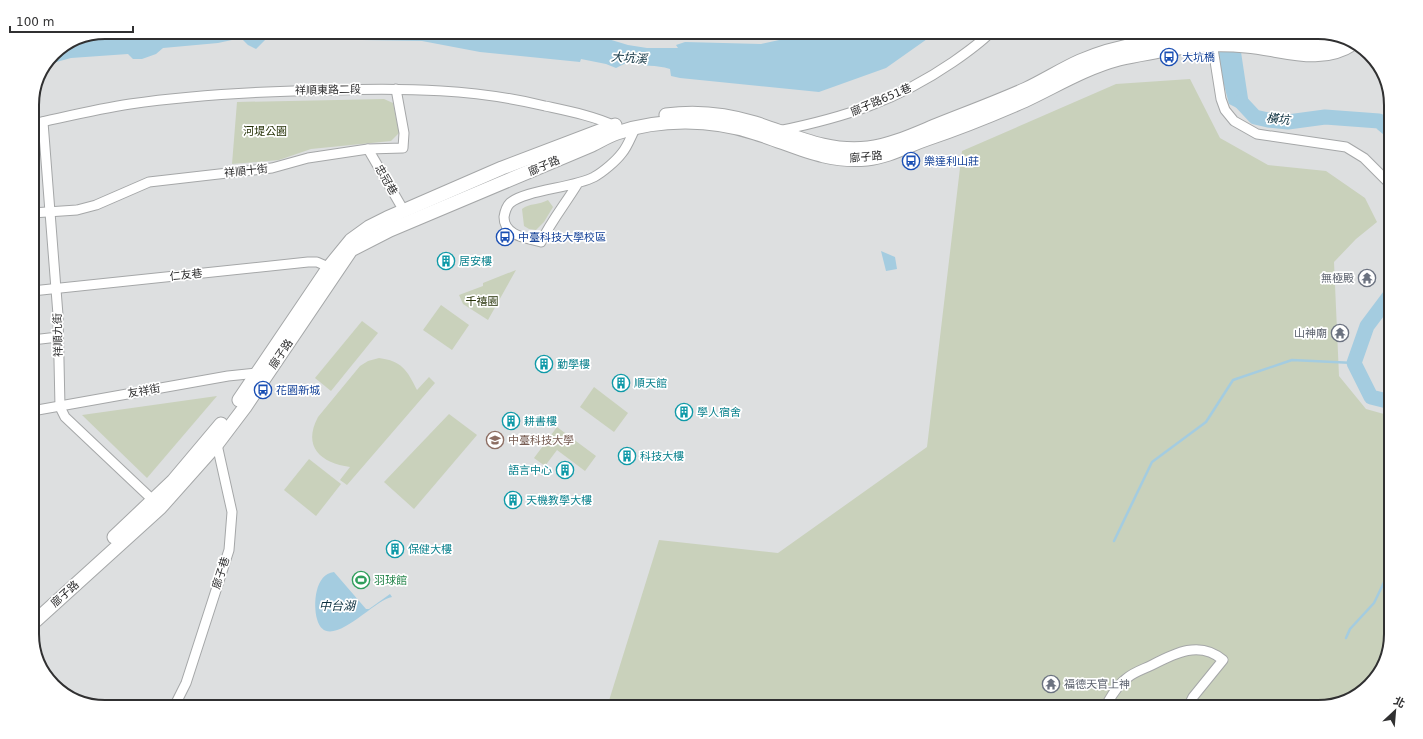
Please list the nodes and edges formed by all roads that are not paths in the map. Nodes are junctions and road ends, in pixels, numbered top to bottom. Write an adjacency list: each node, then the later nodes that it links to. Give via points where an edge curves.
1 (983, 39): 11 (street, 廍子路651巷, via 930,78 895,97 847,115)
2 (1213, 40): 3 (main road); 9 (main road, 廍子路, via 1118,59 1067,78 1026,100 980,119 889,155 868,159 823,156 755,133 704,122); 11 (main road, 廍子路, via 1166,39 1115,49 1080,61 1027,88 912,136 868,148 836,149 813,144); 13 (street, via 1221,99 1234,121 1257,134 1346,146 1364,158)
3 (1246, 42): 4 (main road, via 1317,46); 5 (main road, via 1316,56 1328,55)
4 (1335, 42)
5 (1347, 46)
6 (396, 89): 7 (street, 祥順東路二段, via 284,91 182,97 129,104); 10 (street, 祥順東路二段, via 460,91 514,98 562,110); 12 (street, 祥順十街, via 404,132 403,148)
7 (43, 122): 8 (street, 祥順東路二段); 16 (street, 祥順九街)
8 (39, 123)
9 (633, 125): 10 (main road, 廍子路); 11 (main road, 廍子路, via 691,112 733,118); 14 (street, via 622,153 596,176)
10 (615, 129): 15 (main road, 廍子路, via 502,168); 18 (main road, 廍子路, via 592,145 390,230 351,250)
11 (778, 131)
12 (368, 150): 15 (street, 忠冠巷); 16 (street, 祥順十街, via 308,158 272,168 149,182 96,205 77,210)
13 (1384, 178)
14 (578, 183): 14 (street, via 511,202 504,215 508,228 513,234 541,242 549,225 566,204)
15 (404, 211): 18 (main road, 廍子路, via 369,227 351,240)
16 (50, 212): 17 (street, 祥順十街); 19 (street, 祥順九街)
17 (39, 213)
18 (333, 270): 19 (street, 仁友巷, via 317,262 308,262); 23 (main road, 廍子路); 26 (main road, 廍子路)
19 (56, 288): 20 (street, 仁友巷); 21 (street, 祥順九街)
20 (39, 290)
21 (58, 337): 22 (street); 24 (street, 祥順九街)
22 (39, 339)
23 (257, 373): 24 (street, 友祥街); 26 (main road, 廍子路)
24 (60, 407): 25 (street, 友祥街); 27 (street, via 65,417)
25 (39, 410)
26 (216, 439): 27 (main road, 廍子路); 30 (street, 廍子巷, via 232,512 229,550 186,683)
27 (156, 504): 28 (main road, 廍子路); 29 (main road, 廍子路)
28 (39, 607)
29 (39, 617)
30 (178, 700)
31 (1109, 700): 32 (street, via 1127,678 1172,654 1200,649 1217,655 1223,660)
32 (1192, 700)

